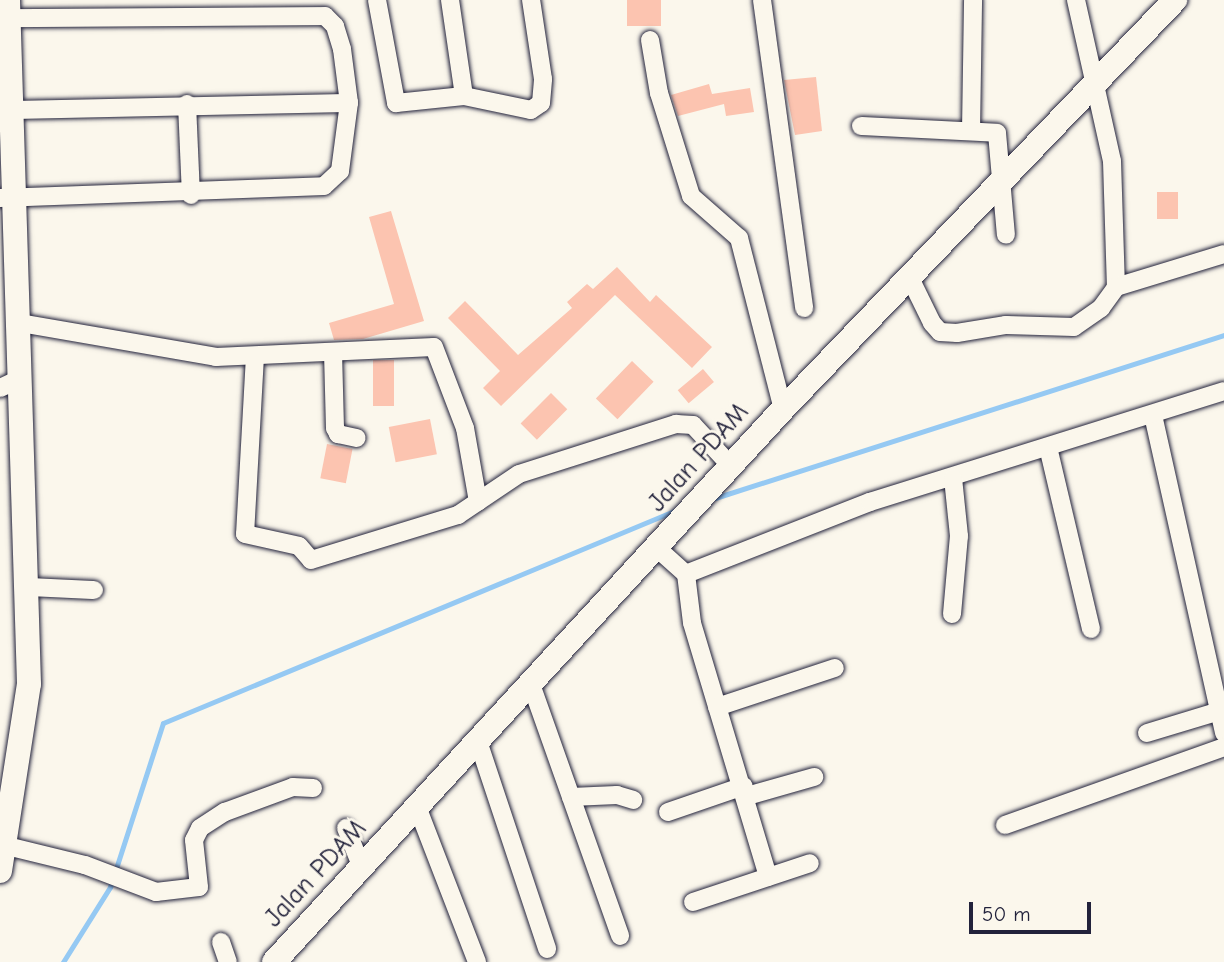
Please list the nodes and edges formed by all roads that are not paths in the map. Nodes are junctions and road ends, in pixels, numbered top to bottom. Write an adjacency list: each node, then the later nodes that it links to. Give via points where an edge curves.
1 (377, 0): 11 (street, via 396,103)
2 (450, 0): 11 (street)
3 (531, 0): 11 (street, via 543,79 538,107 526,110)
4 (762, 0): 24 (street)
5 (973, 0): 16 (street)
6 (1076, 0): 10 (street)
7 (1175, 0): 10 (street, Jalan PDAM)
8 (8, 9): 12 (street, via 324,16 335,26 342,49); 14 (street)
9 (650, 40): 30 (street, via 659,93 691,196 739,237)
10 (1093, 89): 17 (street, Jalan PDAM); 23 (street, via 1112,161)
11 (464, 96)
12 (349, 103): 13 (street); 18 (street, via 340,171 324,186)
13 (187, 104): 14 (street); 18 (street)
14 (11, 110): 19 (street)
15 (861, 126): 16 (street)
16 (971, 131): 17 (street, via 998,135)
17 (1002, 186): 20 (street); 22 (street, Jalan PDAM)
18 (191, 195): 19 (street)
19 (8, 199): 25 (street)
20 (1006, 235)
21 (1224, 254): 23 (street)
22 (910, 278): 23 (street, via 932,323 940,332 957,333 1006,325 1074,327 1101,308); 30 (street, Jalan PDAM)
23 (1116, 287)
24 (804, 308)
25 (20, 323): 27 (street, via 133,346); 28 (street)
26 (333, 352): 27 (street); 32 (street, via 335,428 338,434); 36 (street, via 436,349 464,428)
27 (255, 356): 36 (street, via 246,535 299,546 311,560 440,521)
28 (11, 383): 39 (street)
29 (1224, 391): 31 (street)
30 (783, 409): 34 (street, Jalan PDAM)
31 (1153, 415): 33 (street); 46 (street)
32 (357, 438)
33 (1048, 447): 35 (street); 42 (street)
34 (726, 475): 36 (street, via 701,431 683,423 519,474); 37 (street, Jalan PDAM)
35 (953, 478): 38 (street, via 870,502); 41 (street, via 959,536)
36 (478, 502)
37 (658, 549): 38 (street); 44 (street, Jalan PDAM)
38 (686, 574): 45 (street, via 692,623)
39 (28, 587): 40 (street); 60 (street, via 29,696)
40 (94, 590)
41 (952, 614)
42 (1091, 629)
43 (835, 668): 45 (street)
44 (532, 687): 49 (street, Jalan PDAM); 54 (street)
45 (717, 707): 53 (street)
46 (1216, 712): 47 (street); 48 (street)
47 (1147, 733)
48 (1224, 733)
49 (479, 744): 56 (street, Jalan PDAM); 68 (street)
50 (1224, 747): 58 (street)
51 (814, 777): 53 (street)
52 (313, 788): 60 (street, via 293,788 225,812 200,828 194,840 199,887 161,893 85,865)
53 (745, 791): 57 (street); 64 (street)
54 (571, 797): 55 (street, via 617,795); 66 (street)
55 (633, 800)
56 (418, 809): 62 (street, Jalan PDAM); 71 (street)
57 (668, 812)
58 (1005, 825)
59 (346, 828): 62 (street)
60 (8, 846): 63 (street)
61 (810, 863): 64 (street)
62 (362, 868): 70 (street, Jalan PDAM)
63 (0, 871)
64 (768, 877): 65 (street)
65 (693, 902)
66 (620, 936)
67 (221, 942): 69 (street)
68 (547, 948)
69 (228, 962)
70 (274, 962)
71 (477, 962)

